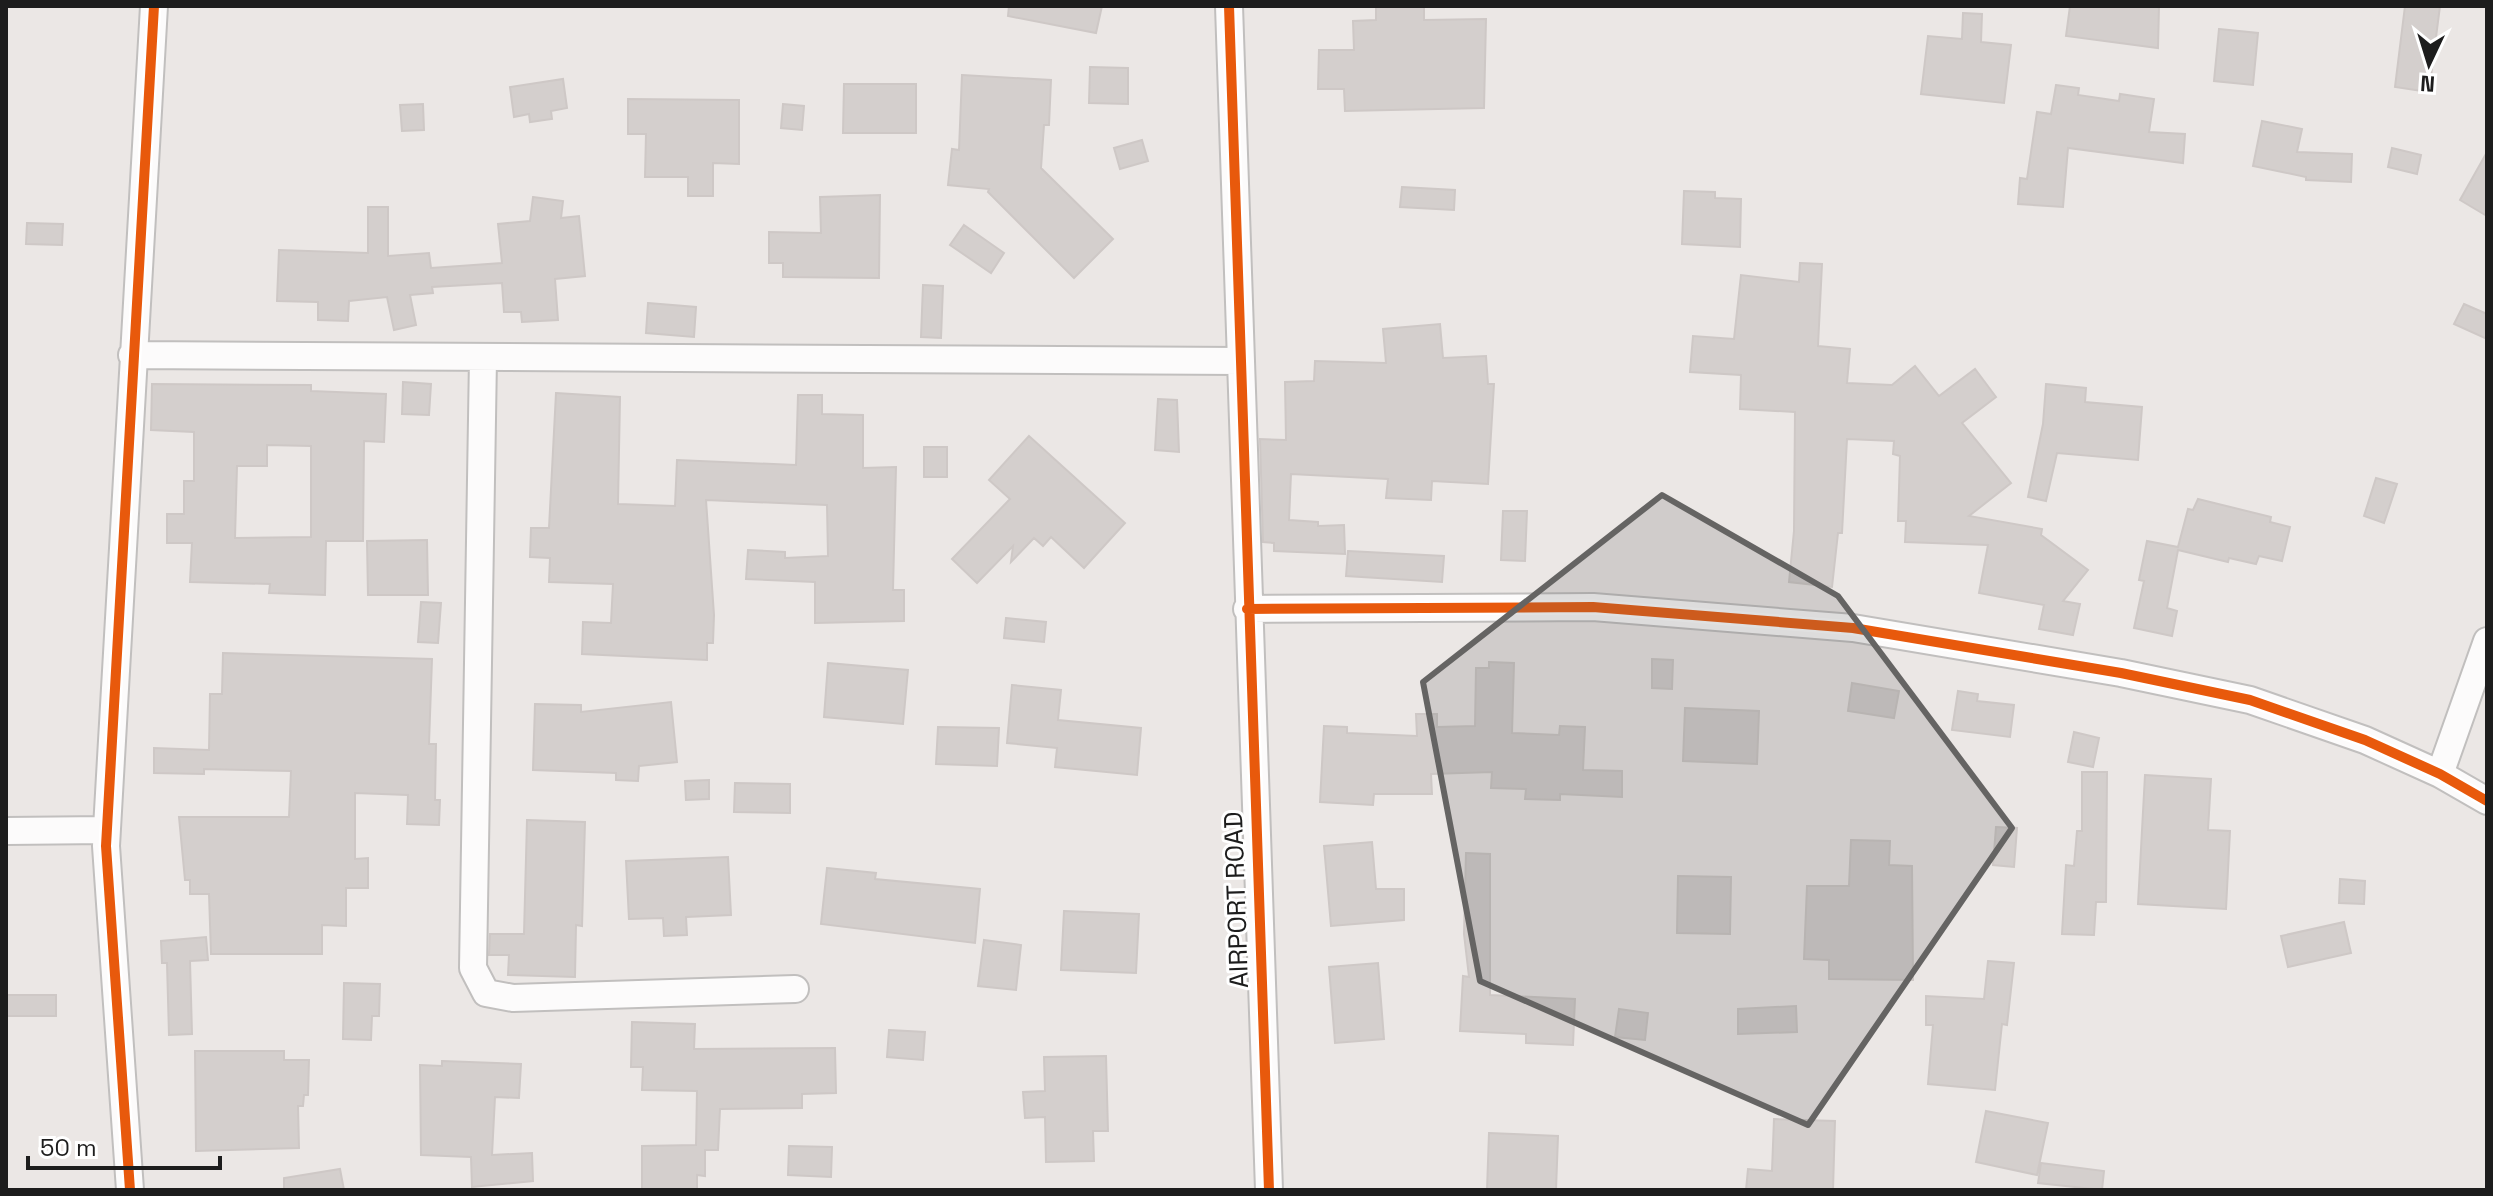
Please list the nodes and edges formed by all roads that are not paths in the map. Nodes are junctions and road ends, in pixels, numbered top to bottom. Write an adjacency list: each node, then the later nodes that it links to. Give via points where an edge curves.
1 (154, 6): 3 (street)
2 (1229, 6): 5 (street, AIRPORT ROAD)
3 (132, 355): 4 (street); 10 (street)
4 (483, 358): 5 (street); 12 (street, via 473,968 486,993 513,998)
5 (1240, 361): 6 (street, AIRPORT ROAD)
6 (1247, 609): 8 (street, via 1593,607 1853,628 2250,700 2365,740); 14 (street, AIRPORT ROAD)
7 (2487, 641): 8 (street)
8 (2440, 774): 9 (street)
9 (2487, 801)
10 (106, 830): 11 (street); 13 (street)
11 (6, 831)
12 (795, 989)
13 (130, 1190)
14 (1269, 1190)

